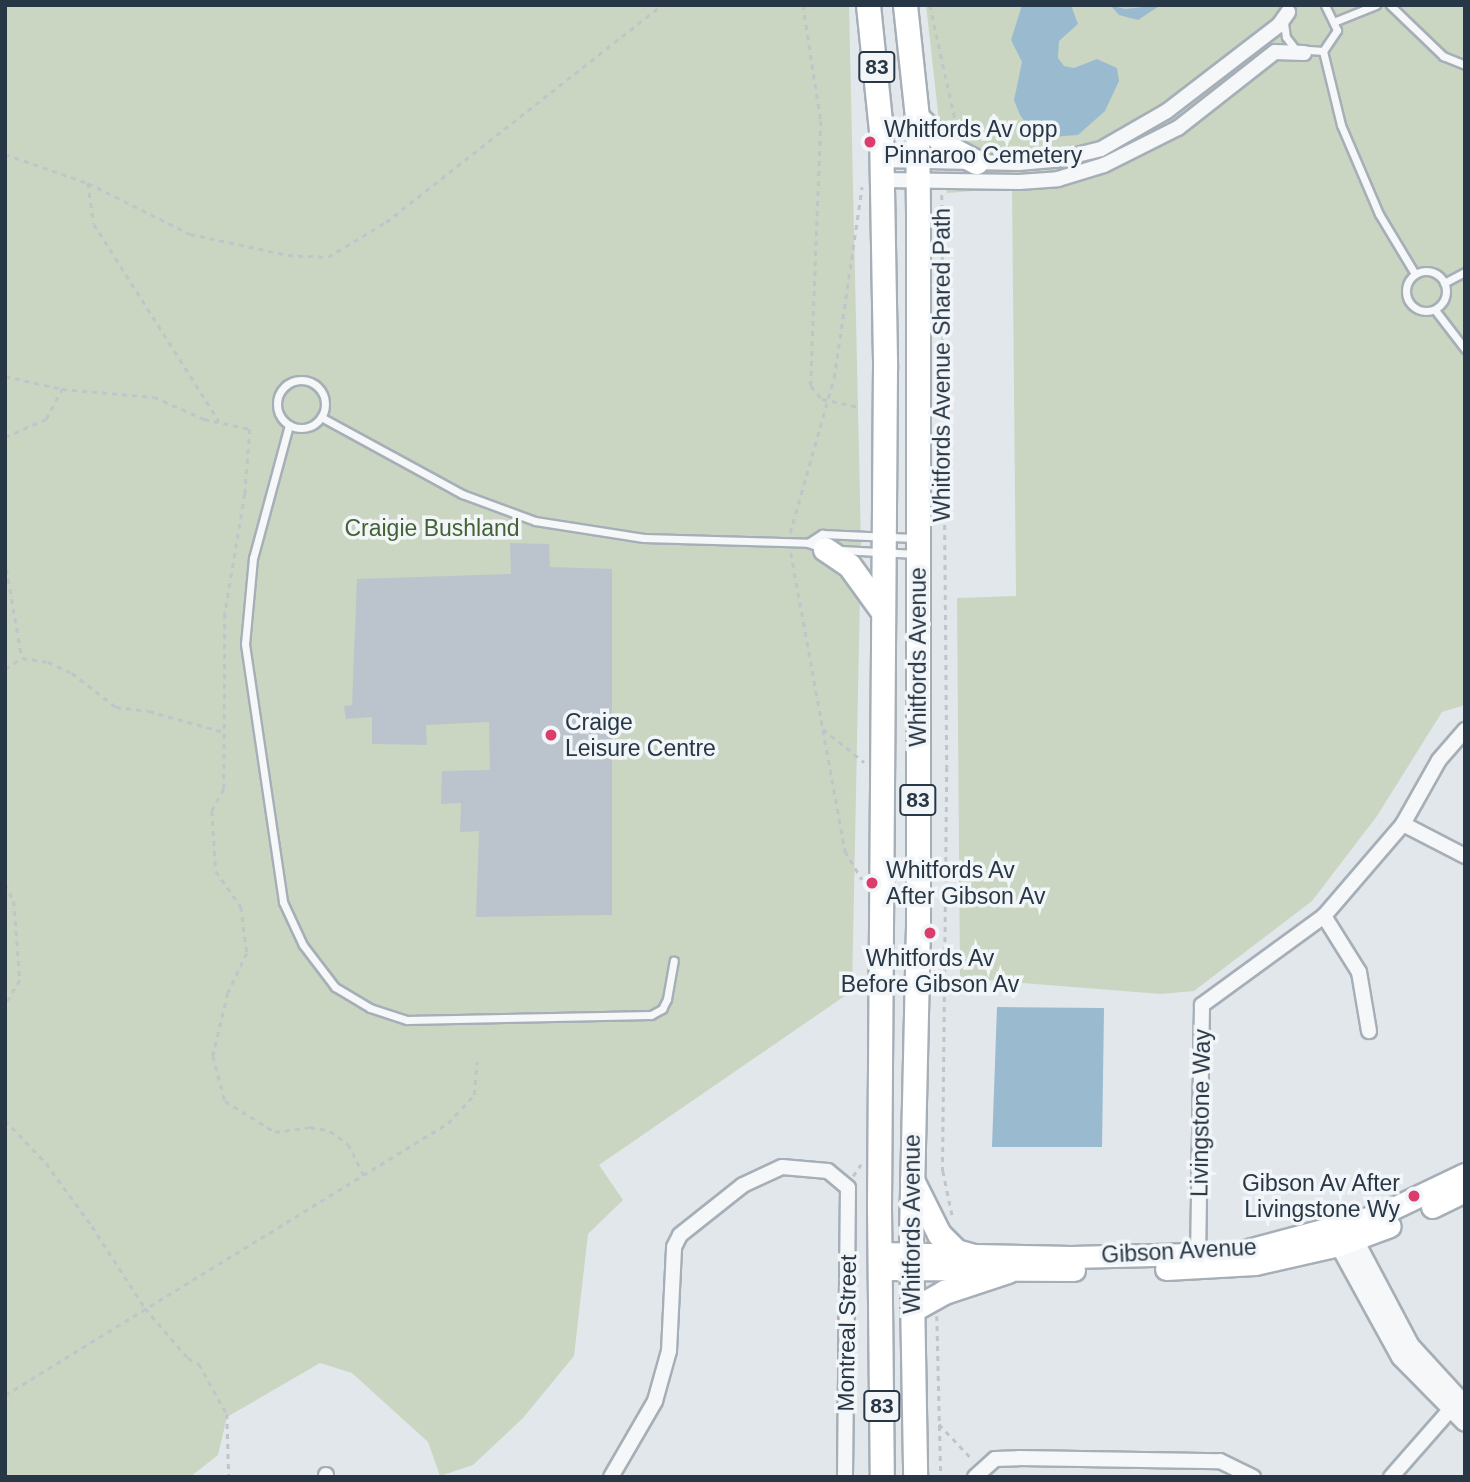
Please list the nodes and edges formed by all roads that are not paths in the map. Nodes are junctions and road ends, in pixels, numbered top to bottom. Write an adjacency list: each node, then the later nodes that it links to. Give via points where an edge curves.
1 (868, 5): 14 (main road, Whitfords Avenue / 83, via 879,85)
2 (905, 5): 11 (main road, Whitfords Avenue / 83)
3 (1325, 5): 7 (lane)
4 (1376, 5): 7 (lane)
5 (1390, 5): 10 (lane, via 1443,55)
6 (1292, 8): 9 (lane, via 1286,37); 12 (street, via 1279,25 1167,111 1101,149 1056,160)
7 (1336, 21): 8 (lane, via 1333,40)
8 (1323, 51): 9 (lane); 16 (lane, via 1341,125 1378,214)
9 (1304, 53): 13 (street, via 1275,52 1178,128 1104,165 1058,178 1019,182)
10 (1465, 65)
11 (917, 117): 12 (main road, via 948,147); 13 (main road, Whitfords Avenue / 83)
12 (976, 162): 13 (street)
13 (918, 171): 14 (street); 24 (main road, Whitfords Avenue / 83)
14 (876, 174): 22 (main road, Whitfords Avenue / 83)
15 (1465, 272): 17 (lane)
16 (1415, 274): 17 (lane, via 1429,271); 18 (lane, via 1406,288 1408,302 1421,312)
17 (1444, 283): 18 (lane, via 1446,297)
18 (1435, 310): 19 (lane)
19 (1465, 349)
20 (321, 417): 21 (lane, via 307,428); 21 (lane, via 325,408 319,389 300,380 290,383 278,399 277,409); 23 (lane, via 462,494 535,521 643,538)
21 (289, 425): 30 (lane, via 253,558 245,644 283,902 303,945 334,987 370,1008 407,1020 651,1015 662,1009 667,999)
22 (884, 545): 23 (lane); 23 (lane, via 822,534); 24 (lane); 24 (lane); 25 (main road, Whitfords Avenue / 83)
23 (816, 546): 25 (main road, via 849,565)
24 (918, 546): 33 (main road, Whitfords Avenue / 83, via 918,926)
25 (883, 612): 37 (main road, Whitfords Avenue / 83)
26 (1465, 730): 27 (street, Livingstone Way, via 1440,760)
27 (1403, 824): 28 (street); 29 (street, Livingstone Way)
28 (1465, 856)
29 (1324, 916): 31 (street, via 1359,972); 39 (street, Livingstone Way, via 1202,1005)
30 (674, 961)
31 (1369, 1031)
32 (1465, 1174): 35 (main road, Gibson Avenue)
33 (911, 1177): 36 (main road, via 940,1234 956,1251); 38 (main road, Whitfords Avenue / 83)
34 (1465, 1191): 35 (main road, Gibson Avenue)
35 (1343, 1235): 39 (main road, Gibson Avenue); 42 (street, via 1410,1346)
36 (970, 1255): 38 (main road, Gibson Avenue); 39 (main road, Gibson Avenue)
37 (880, 1261): 38 (main road, Gibson Avenue); 47 (main road, Whitfords Avenue / 83)
38 (911, 1261): 40 (main road, Gibson Avenue); 41 (main road, Whitfords Avenue / 83)
39 (1198, 1261): 40 (main road, Gibson Avenue)
40 (1009, 1271): 41 (main road, via 944,1292)
41 (912, 1310): 48 (main road, Whitfords Avenue / 83)
42 (1458, 1406): 43 (street); 50 (street)
43 (1465, 1422)
44 (978, 1473): 49 (street, via 995,1459 1220,1461)
45 (611, 1477): 46 (street, Montreal Street, via 644,1425 662,1374 669,1342 674,1247 680,1235 743,1185 782,1167 828,1171 847,1187)
46 (845, 1477)
47 (882, 1477)
48 (915, 1477)
49 (1252, 1477)
50 (1391, 1477)

